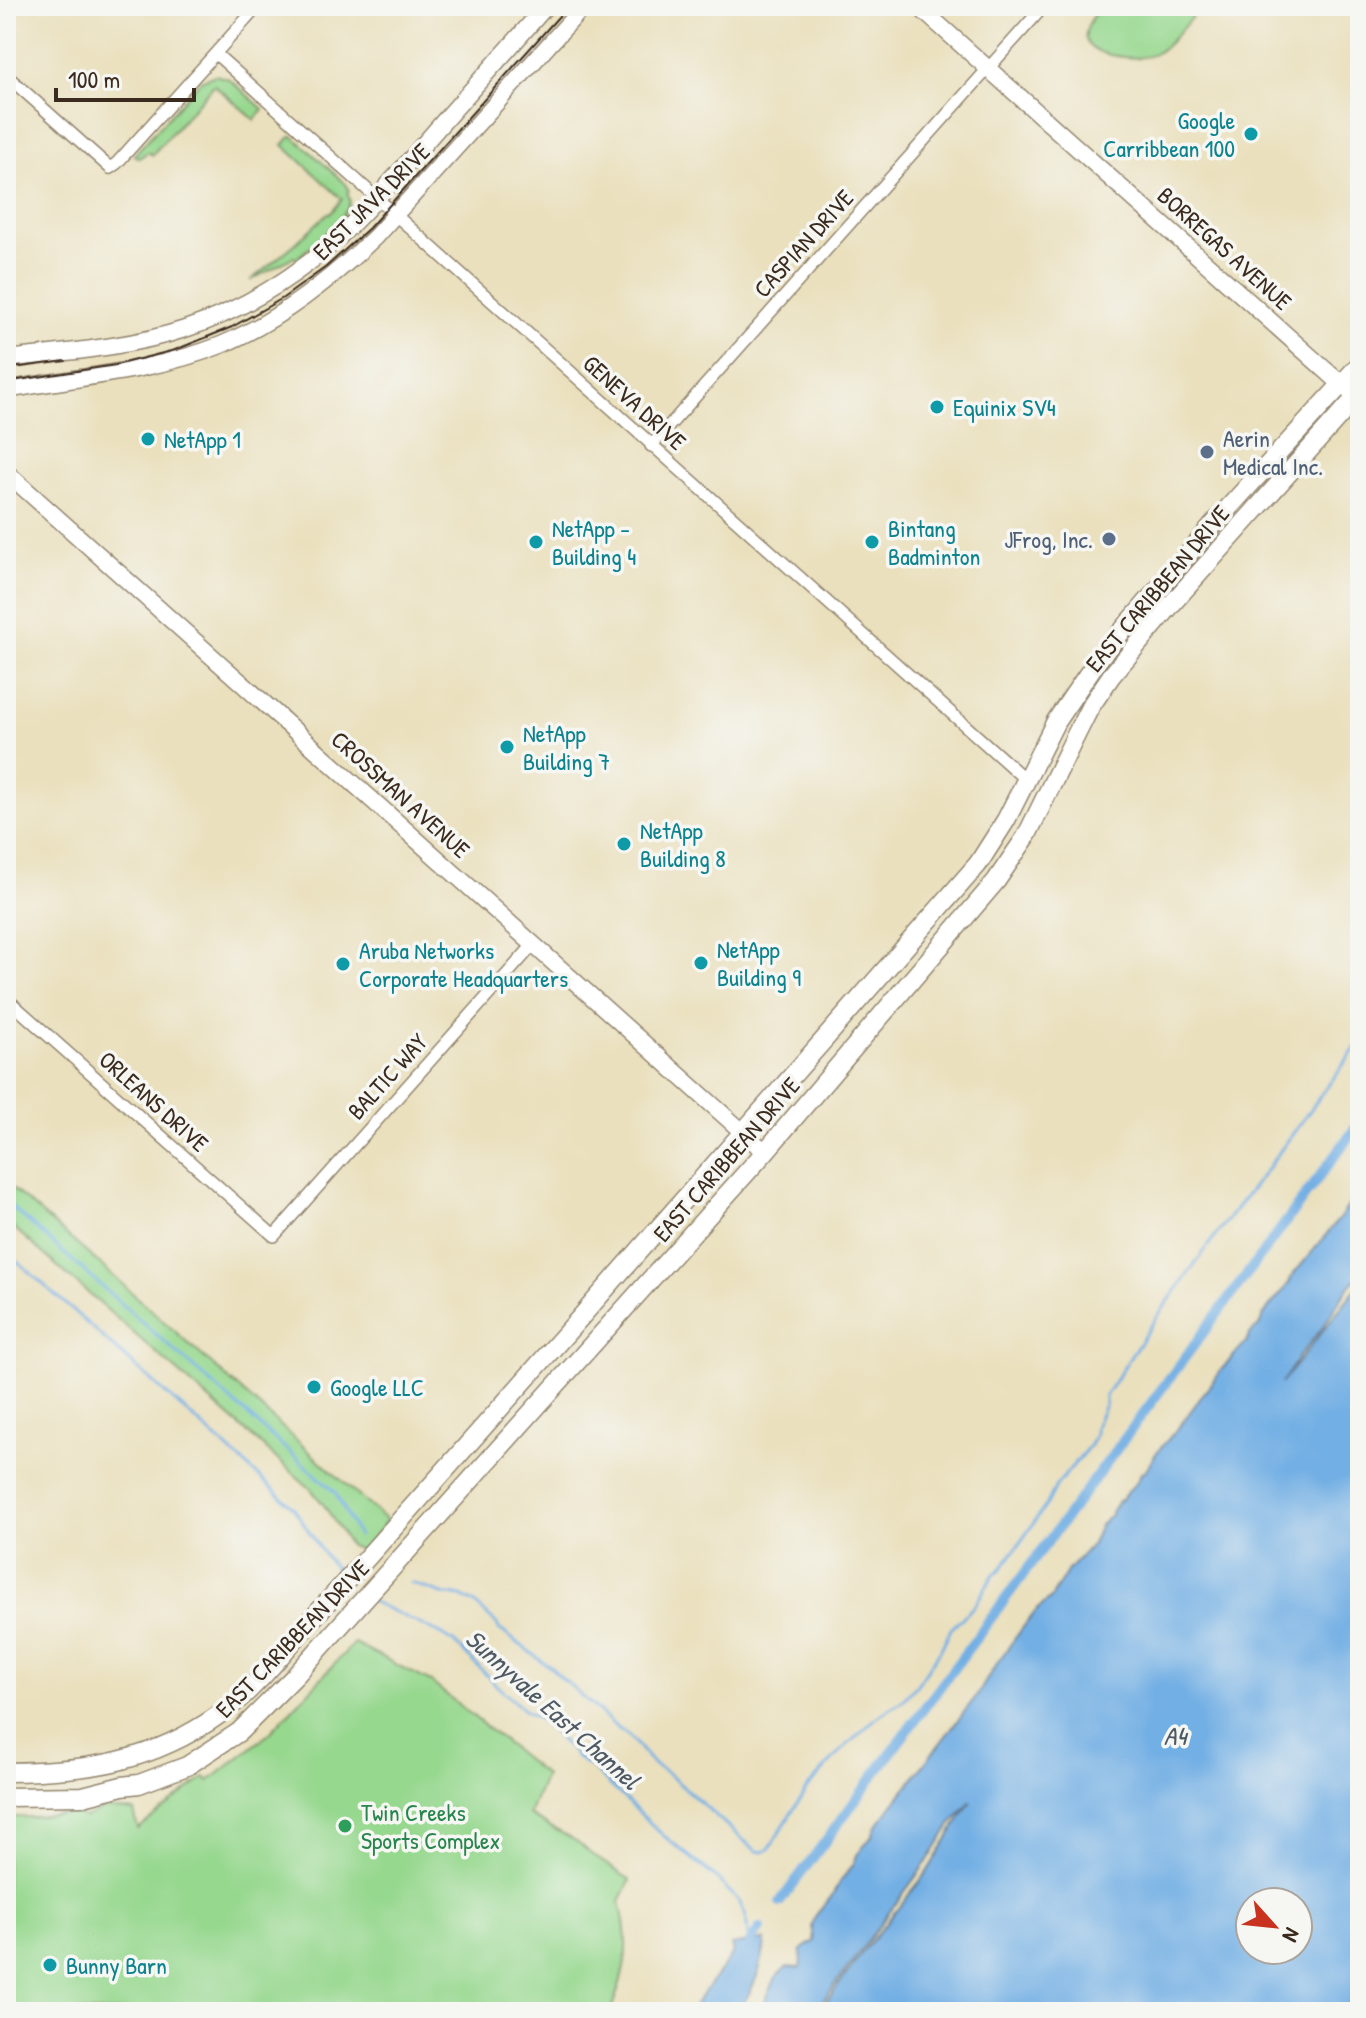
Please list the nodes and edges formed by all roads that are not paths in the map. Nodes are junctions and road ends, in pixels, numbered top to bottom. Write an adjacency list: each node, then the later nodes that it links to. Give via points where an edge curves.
1 (258, 6): 6 (street)
2 (546, 6): 9 (street, EAST JAVA DRIVE)
3 (584, 6): 10 (street, EAST JAVA DRIVE)
4 (918, 6): 7 (street, BORREGAS AVENUE)
5 (1044, 6): 7 (street, CASPIAN DRIVE)
6 (216, 54): 8 (street, via 110,168); 9 (street, GENEVA DRIVE)
7 (988, 68): 14 (street, BORREGAS AVENUE); 15 (street, CASPIAN DRIVE)
8 (6, 75)
9 (376, 198): 10 (street, GENEVA DRIVE); 11 (street, EAST JAVA DRIVE, via 299,270 227,312 148,340)
10 (395, 216): 13 (street, EAST JAVA DRIVE, via 305,297 222,345 118,372); 15 (street, GENEVA DRIVE)
11 (6, 359)
12 (1360, 364): 14 (main road, EAST CARIBBEAN DRIVE)
13 (6, 390)
14 (1353, 392): 17 (main road, EAST CARIBBEAN DRIVE, via 1221,516 1099,658 1056,721); 21 (main road, EAST CARIBBEAN DRIVE, via 1127,655 1090,707 1026,837 996,881)
15 (651, 446): 17 (street, GENEVA DRIVE)
16 (6, 472): 18 (street, CROSSMAN AVENUE)
17 (1027, 781): 20 (main road, EAST CARIBBEAN DRIVE, via 978,864)
18 (533, 945): 20 (street, CROSSMAN AVENUE); 22 (street, BALTIC WAY)
19 (6, 998): 22 (street, ORLEANS DRIVE)
20 (741, 1133): 21 (street, CROSSMAN AVENUE); 23 (main road, EAST CARIBBEAN DRIVE, via 232,1706 172,1744 118,1762)
21 (765, 1152): 24 (main road, EAST CARIBBEAN DRIVE, via 239,1732 187,1766 139,1784 83,1796)
22 (274, 1236)
23 (6, 1772)
24 (6, 1797)

